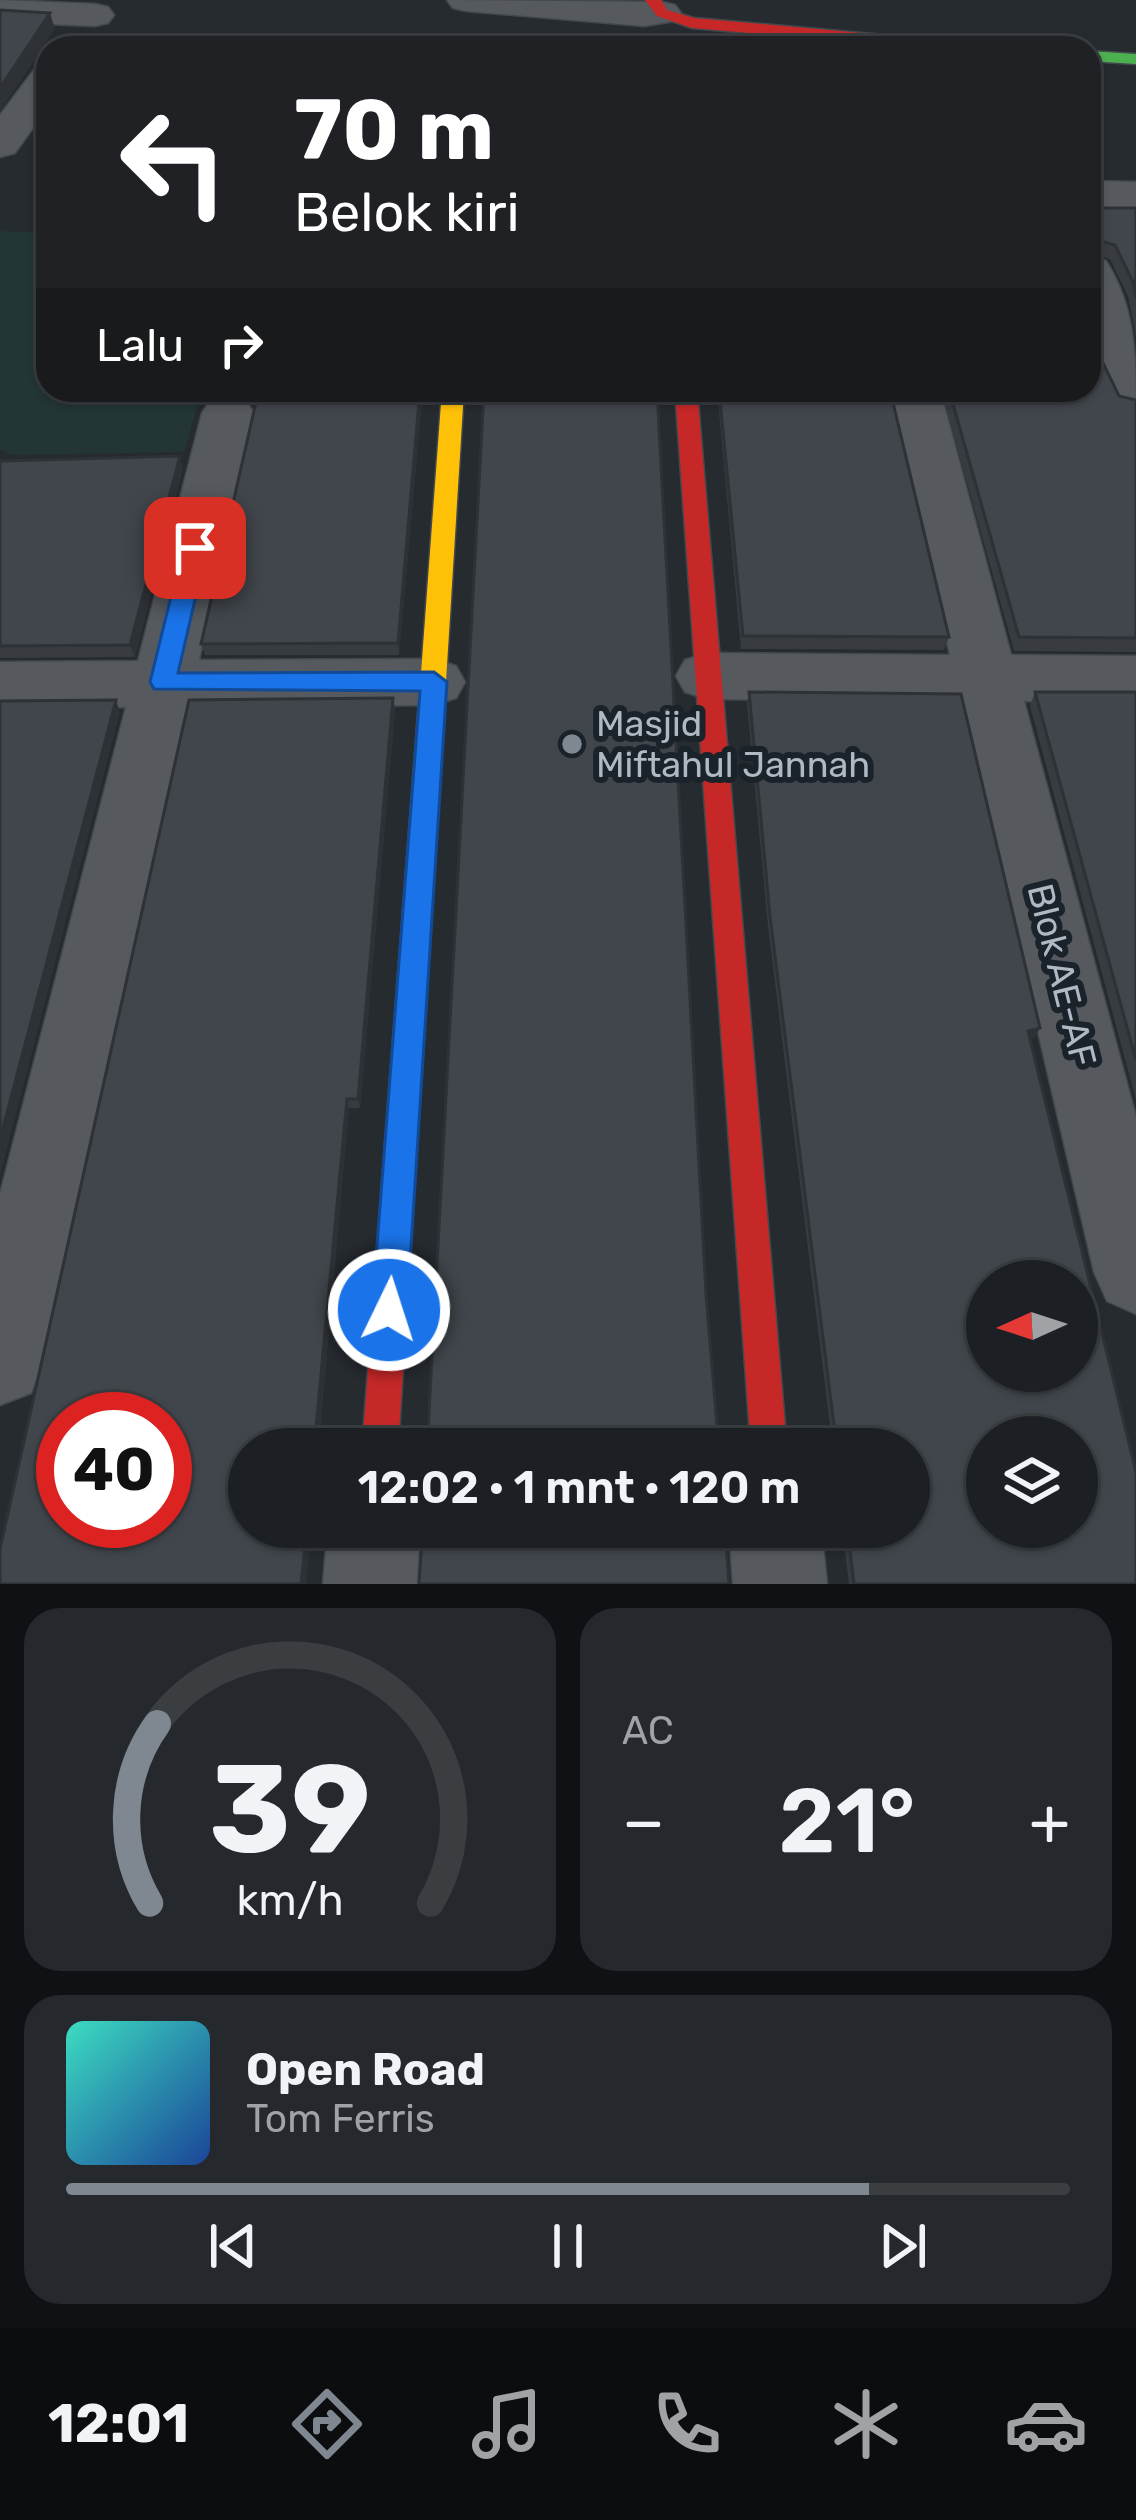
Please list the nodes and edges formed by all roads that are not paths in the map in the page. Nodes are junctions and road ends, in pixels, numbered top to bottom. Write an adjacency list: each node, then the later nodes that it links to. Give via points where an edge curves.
1 (466, 0): 4 (street)
2 (101, 7): 3 (street); 5 (street)
3 (0, 11)
4 (649, 19): 6 (street)
5 (79, 36)
6 (824, 36)
7 (1101, 57): 8 (street)
8 (1136, 59)
9 (36, 98): 10 (street)
10 (14, 134)
11 (1101, 194): 12 (street)
12 (1136, 195)
13 (1101, 303): 14 (street)
14 (1136, 396)
15 (453, 402): 23 (street)
16 (687, 402): 19 (street)
17 (917, 402): 20 (street, Blok AE-AF)
18 (227, 413): 22 (street)
19 (707, 676): 20 (street); 28 (street)
20 (988, 678): 21 (street); 25 (street, Blok AE-AF)
21 (1136, 679)
22 (163, 682): 23 (street); 24 (street); 26 (street)
23 (434, 682): 27 (street)
24 (0, 685)
25 (1136, 1272)
26 (0, 1362)
27 (381, 1428)
28 (767, 1428)
29 (373, 1548): 31 (street)
30 (776, 1548): 32 (street)
31 (370, 1584)
32 (779, 1584)

